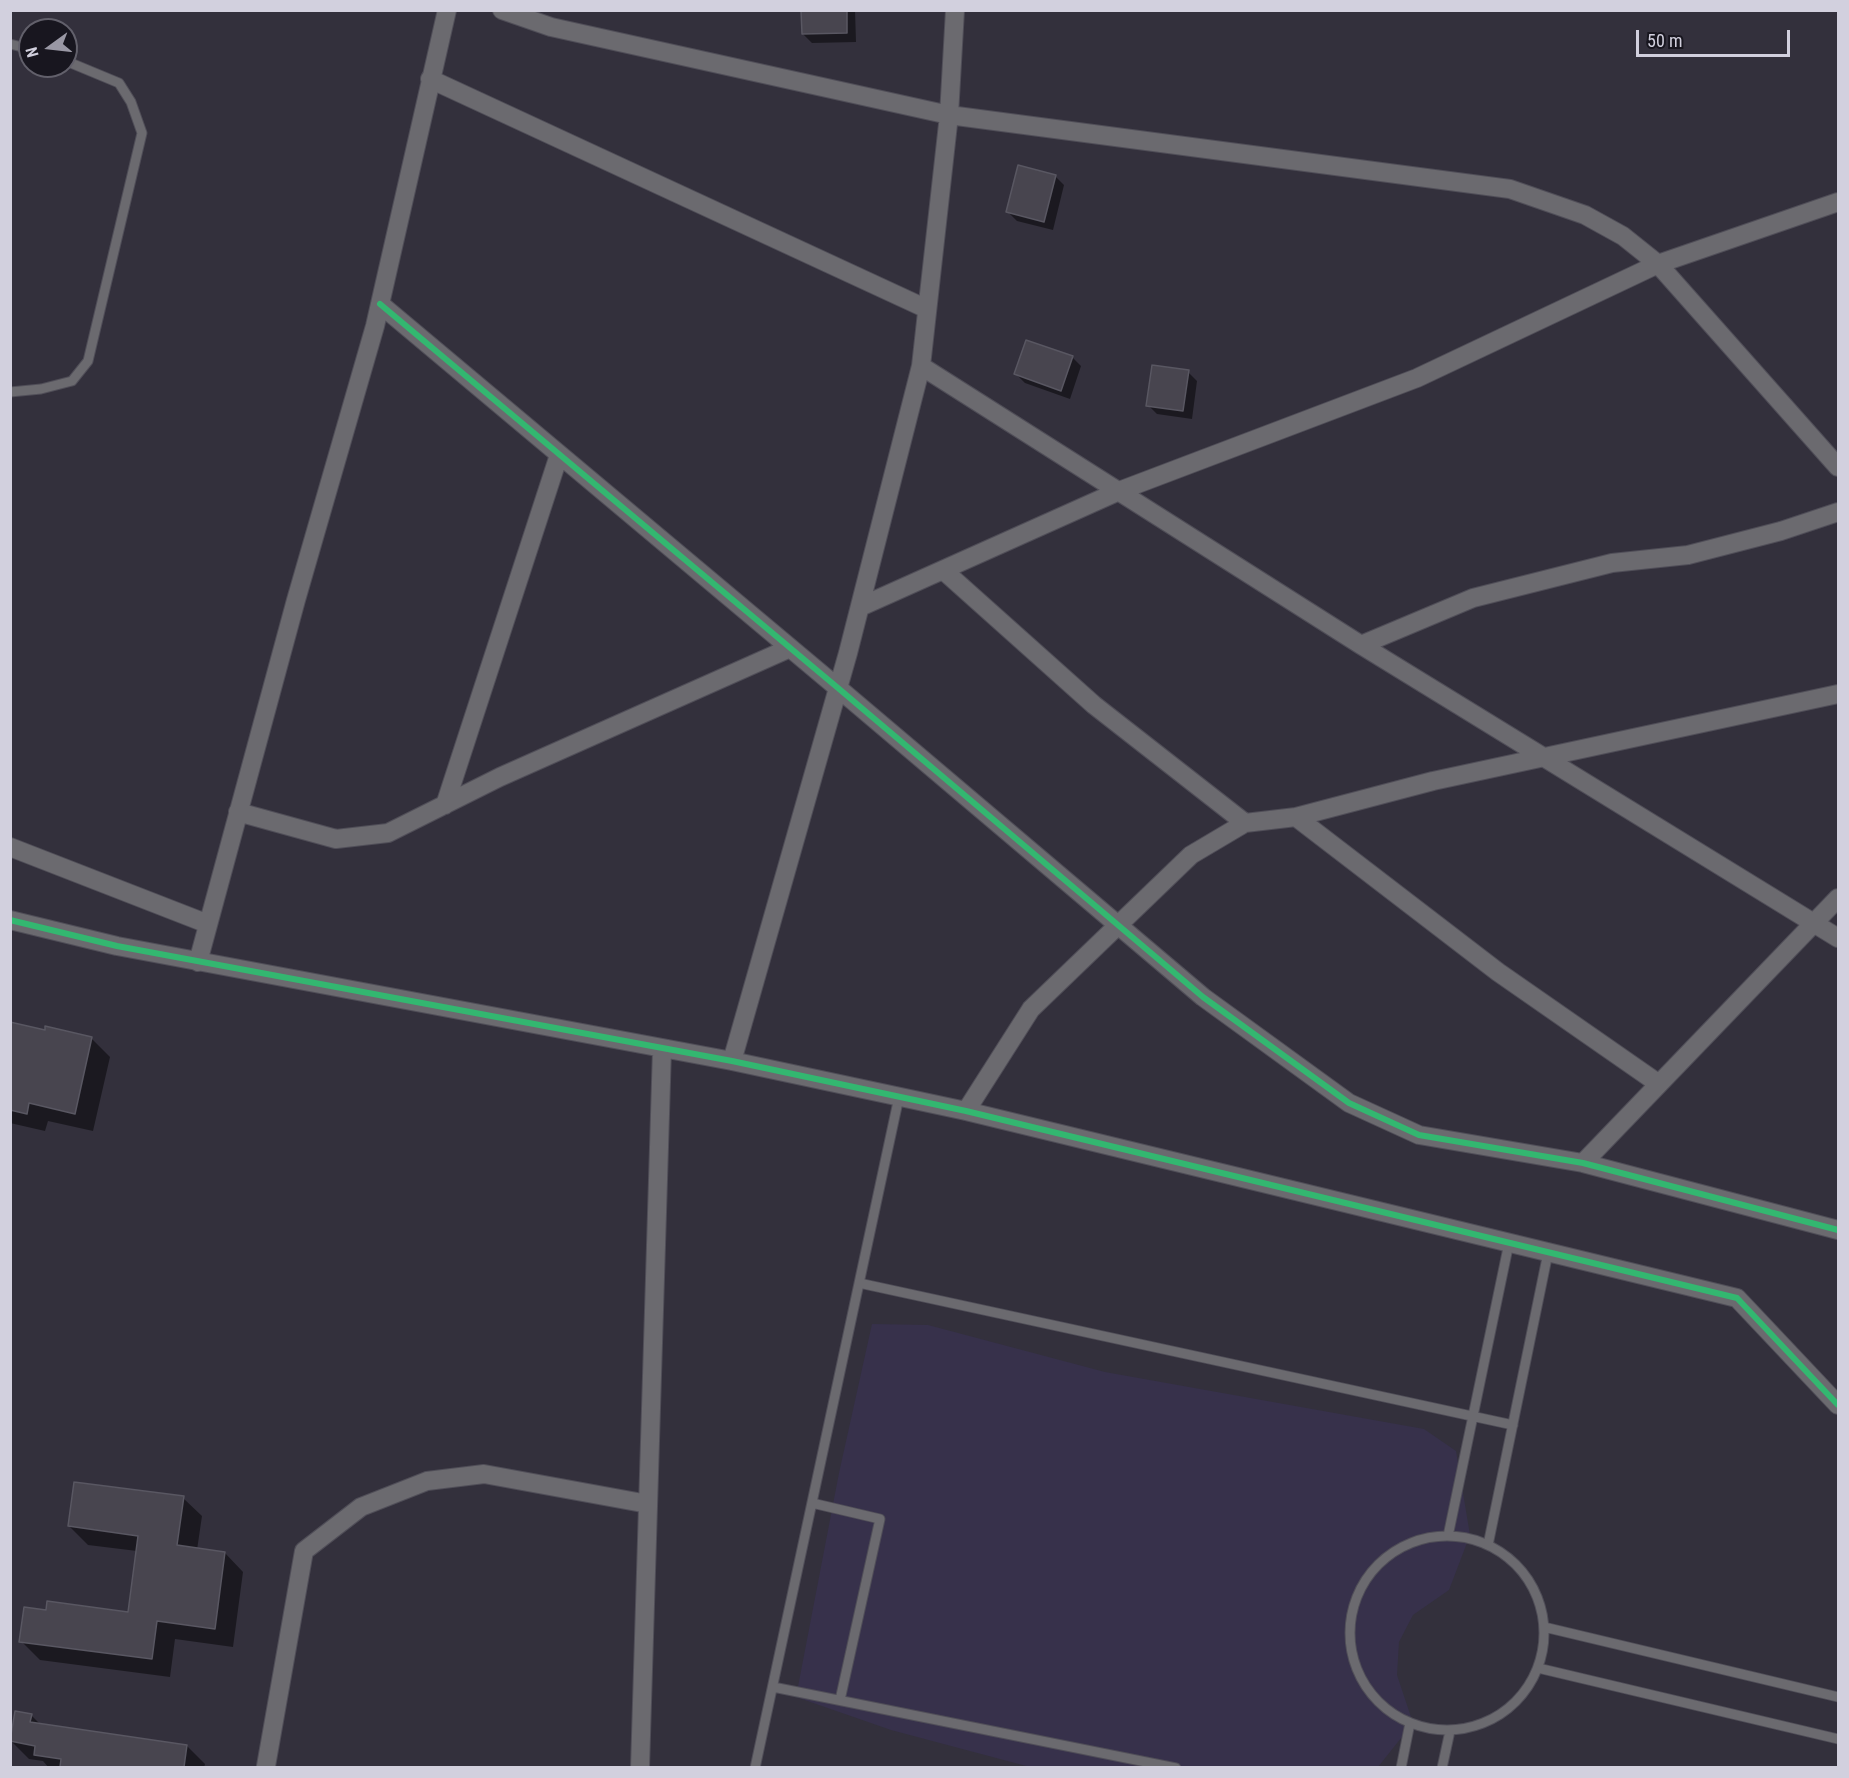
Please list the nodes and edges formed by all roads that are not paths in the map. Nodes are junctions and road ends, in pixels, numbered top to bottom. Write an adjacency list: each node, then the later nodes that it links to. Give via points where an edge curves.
1 (447, 10): 5 (street)
2 (502, 10): 6 (street, via 551,27)
3 (956, 10): 6 (street)
4 (78, 66): 12 (lane, via 118,83 131,102 142,134 88,361 72,381)
5 (430, 80): 9 (street); 10 (street)
6 (949, 115): 8 (street, via 1510,189 1584,214 1623,236); 10 (street)
7 (1839, 202): 8 (street)
8 (1658, 264): 14 (street); 15 (street, via 1418,378)
9 (380, 304): 13 (street); 25 (street)
10 (927, 309): 11 (street)
11 (921, 366): 15 (street); 18 (street)
12 (10, 392)
13 (560, 454): 20 (street); 24 (street)
14 (1839, 467)
15 (1119, 491): 17 (street); 19 (street)
16 (1839, 512): 19 (street, via 1688,555 1612,563 1473,598)
17 (943, 570): 18 (street); 27 (street, via 1094,705)
18 (860, 607): 21 (street)
19 (1361, 645): 23 (street)
20 (790, 648): 21 (street); 24 (street)
21 (838, 688): 33 (street); 37 (street)
22 (1839, 694): 23 (street)
23 (1546, 759): 26 (street, via 1433,781); 31 (street)
24 (445, 805): 25 (street, via 388,833 336,838)
25 (238, 812): 32 (street)
26 (1296, 817): 27 (street); 38 (street, via 1498,972)
27 (1245, 823): 33 (street, via 1191,855)
28 (10, 847): 32 (street)
29 (1839, 898): 31 (street)
30 (10, 920): 35 (street)
31 (1814, 923): 34 (street); 38 (street)
32 (208, 924): 35 (street)
33 (1117, 925): 40 (street, via 1031,1009); 41 (street, via 1203,997 1348,1103 1419,1134)
34 (1839, 938)
35 (198, 962): 36 (street)
36 (662, 1049): 37 (street); 50 (street)
37 (732, 1061): 39 (street)
38 (1659, 1084): 41 (street)
39 (899, 1097): 40 (street); 45 (lane)
40 (966, 1111): 43 (street)
41 (1583, 1164): 42 (street)
42 (1839, 1230)
43 (1509, 1243): 44 (street); 47 (lane)
44 (1548, 1253): 46 (street, via 1737,1298); 48 (lane)
45 (859, 1283): 47 (lane); 49 (lane)
46 (1839, 1405)
47 (1473, 1416): 48 (lane); 51 (lane)
48 (1513, 1425): 52 (lane)
49 (812, 1503): 55 (lane); 57 (lane, via 880,1520)
50 (648, 1504): 61 (street, via 484,1474 427,1481 361,1507 304,1551); 62 (street)
51 (1448, 1536): 52 (lane); 58 (lane, via 1425,1538 1396,1550 1373,1570 1357,1596 1350,1626 1353,1657 1365,1685 1385,1708)
52 (1488, 1545): 53 (lane, via 1520,1568 1537,1596)
53 (1544, 1627): 54 (lane); 56 (lane)
54 (1538, 1668): 59 (lane, via 1524,1693 1504,1713 1479,1726); 60 (lane)
55 (773, 1687): 57 (lane); 63 (lane)
56 (1839, 1697)
57 (840, 1700): 64 (lane)
58 (1410, 1723): 59 (lane); 65 (lane)
59 (1450, 1731): 66 (lane)
60 (1839, 1739)
61 (266, 1766)
62 (640, 1767)
63 (755, 1767)
64 (1176, 1767)
65 (1401, 1767)
66 (1442, 1767)

